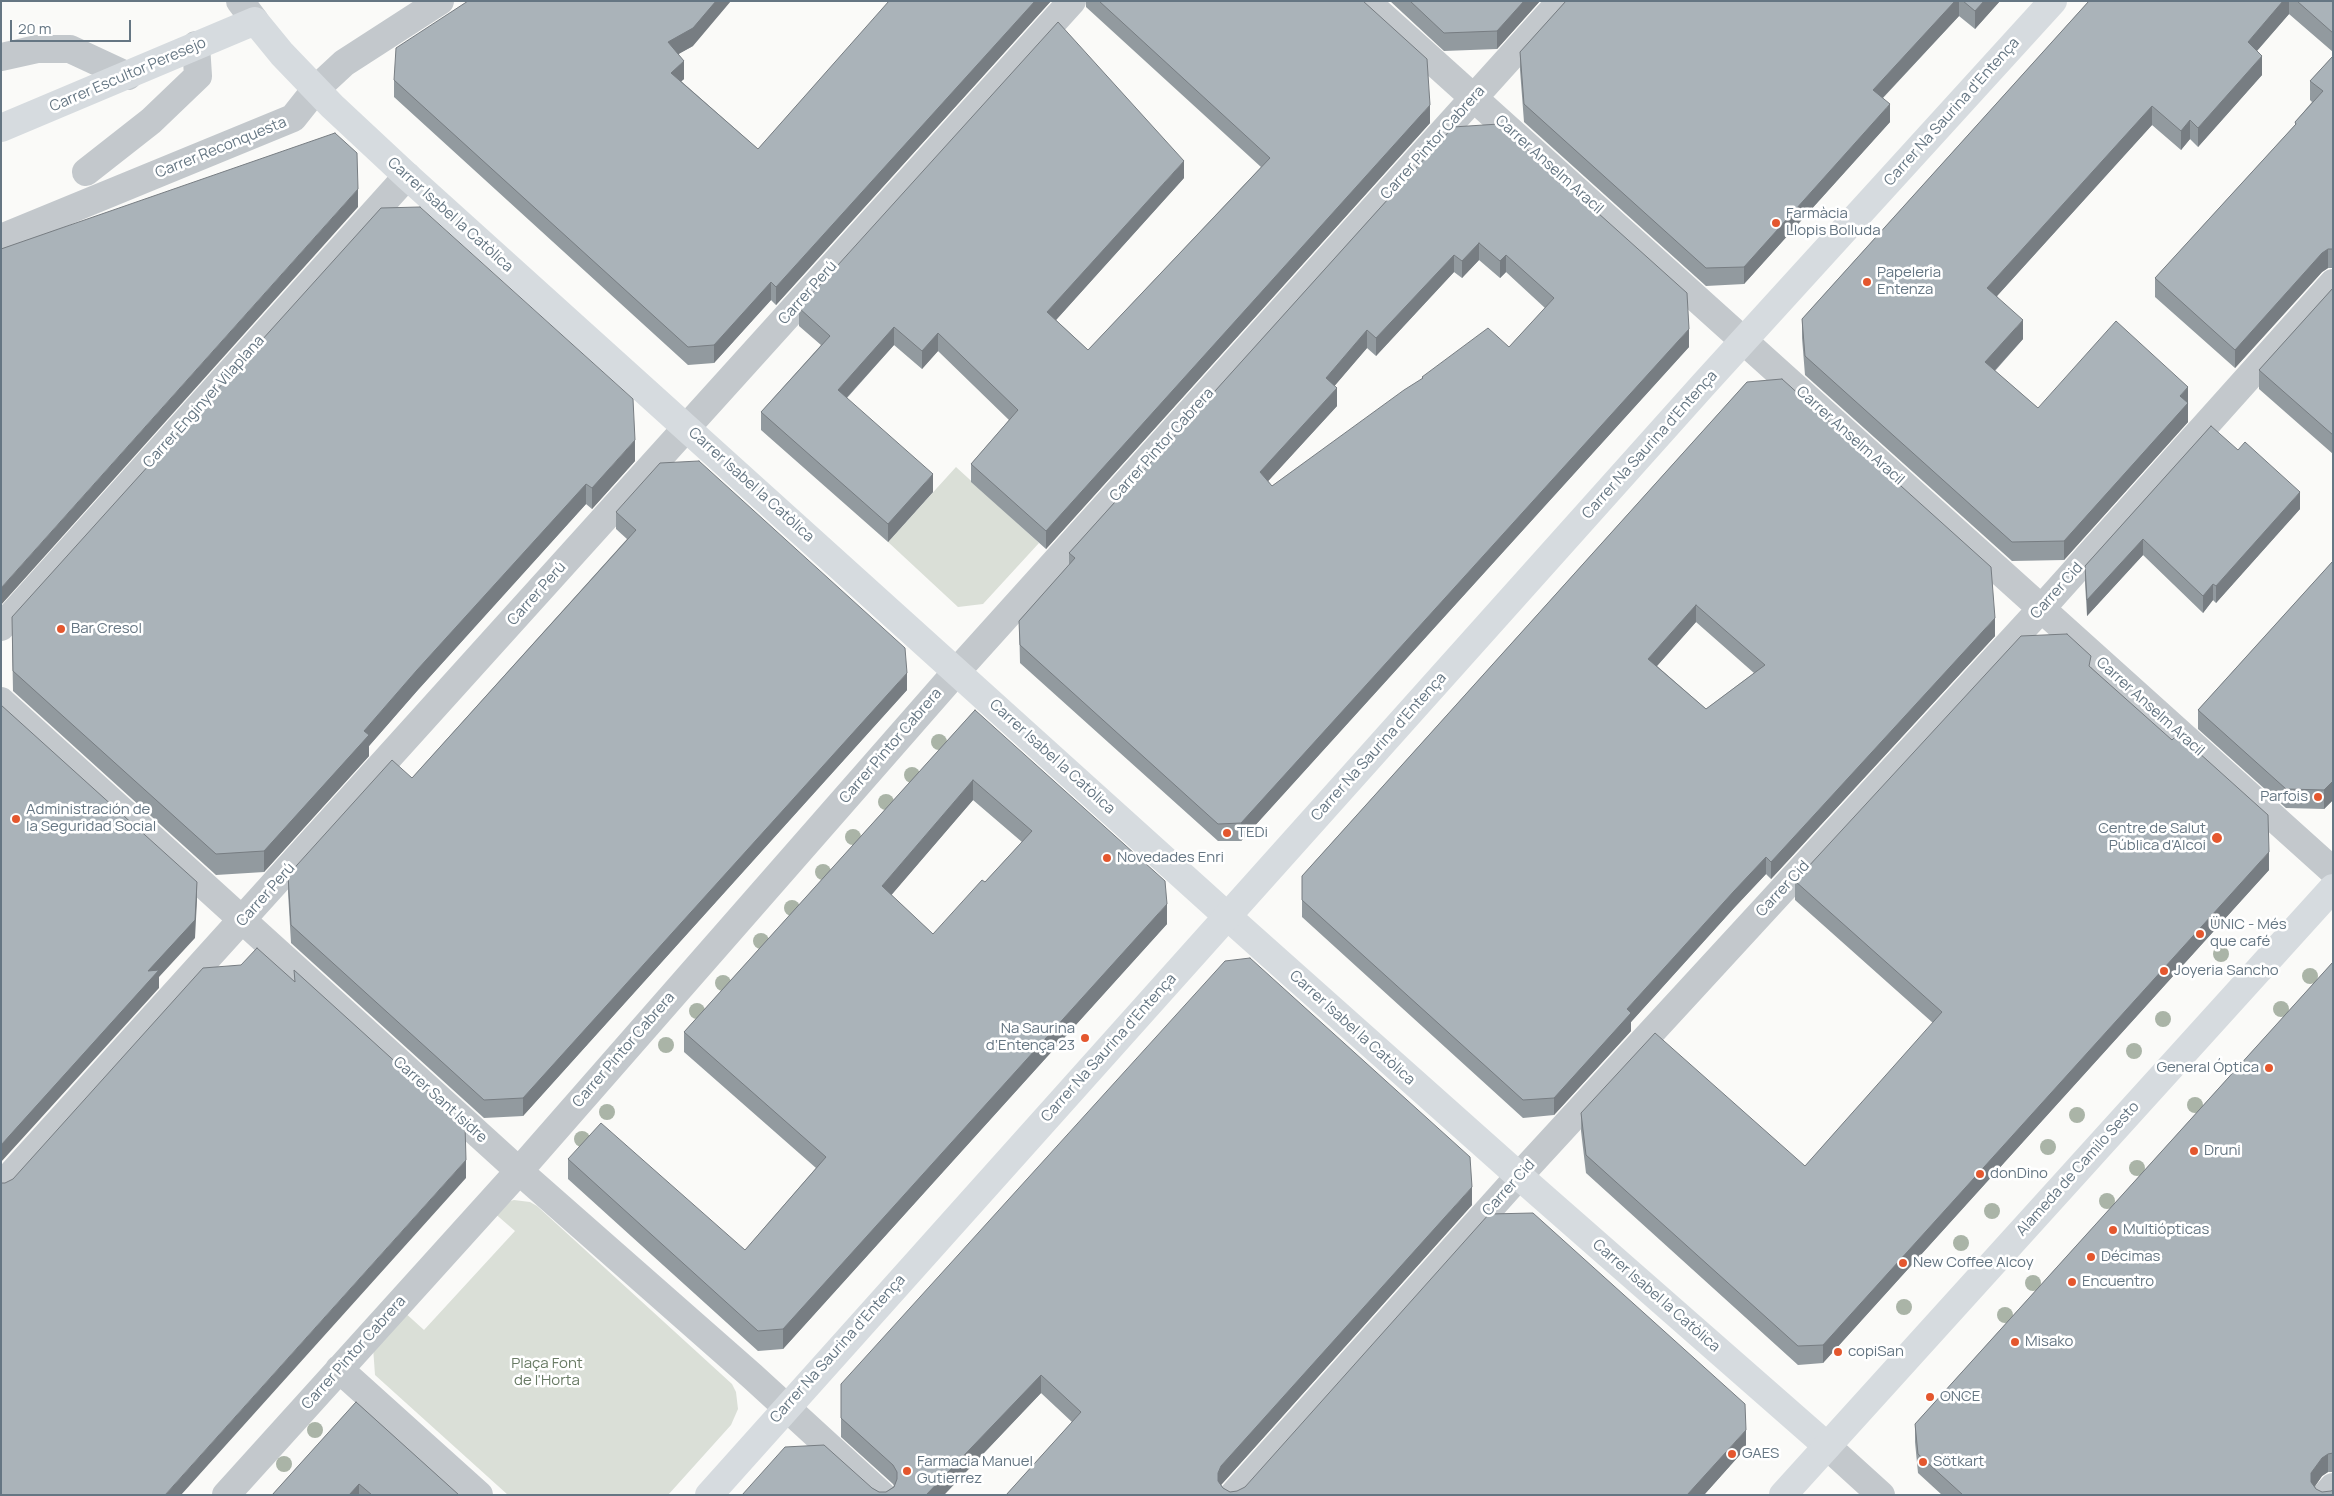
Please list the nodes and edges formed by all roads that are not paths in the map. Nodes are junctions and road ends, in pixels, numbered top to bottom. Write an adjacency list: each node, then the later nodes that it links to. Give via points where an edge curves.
1 (440, 1): 10 (street, Carrer Reconquesta, via 344,63)
2 (1072, 1): 18 (street, Carrer Perú)
3 (1366, 1): 11 (street, Carrer Anselm Aracil)
4 (1561, 1): 11 (street, Carrer Pintor Cabrera)
5 (2053, 1): 17 (main road, Carrer Na Saurina d'Entença)
6 (247, 11): 7 (main road, Carrer Escultor Peresejo); 10 (main road, Carrer Isabel la Catòlica, via 271,42)
7 (196, 46): 9 (main road, Carrer Escultor Peresejo); 13 (street, via 198,76 151,121)
8 (1, 56): 9 (street, via 36,49 70,49)
9 (128, 76): 12 (main road, Carrer Escultor Peresejo)
10 (316, 89): 14 (main road, Carrer Isabel la Catòlica); 15 (street, Carrer Reconquesta, via 293,118)
11 (1474, 97): 17 (street, Carrer Anselm Aracil); 21 (street, Carrer Pintor Cabrera)
12 (1, 128)
13 (86, 172)
14 (407, 176): 18 (main road, Carrer Isabel la Catòlica); 20 (street, Carrer Enginyer Vilaplana)
15 (1, 238)
16 (2333, 283): 19 (street, Carrer Cid)
17 (1744, 340): 19 (street, Carrer Anselm Aracil); 25 (main road, Carrer Na Saurina d'Entença)
18 (687, 427): 21 (main road, Carrer Isabel la Catòlica); 26 (street, Carrer Perú)
19 (2041, 608): 23 (street, Carrer Anselm Aracil); 28 (street, Carrer Cid)
20 (1, 627)
21 (957, 671): 25 (main road, Carrer Isabel la Catòlica); 27 (street, Carrer Pintor Cabrera)
22 (1, 701): 26 (street, Carrer Sant Isidre)
23 (2333, 871)
24 (2333, 888): 32 (main road, Alameda de Camilo Sesto)
25 (1227, 916): 28 (main road, Carrer Isabel la Catòlica); 31 (main road, Carrer Na Saurina d'Entença)
26 (243, 920): 27 (street, Carrer Sant Isidre); 29 (street, Carrer Perú)
27 (518, 1171): 30 (street, Carrer Pintor Cabrera); 31 (street, Carrer Sant Isidre)
28 (1519, 1176): 32 (main road, Carrer Isabel la Catòlica); 38 (street, Carrer Cid)
29 (1, 1186)
30 (339, 1370): 34 (street, Carrer Pintor Cabrera); 35 (street)
31 (786, 1407): 36 (main road, Carrer Na Saurina d'Entença); 37 (street, Carrer Sant Isidre)
32 (1827, 1446): 39 (main road, Alameda de Camilo Sesto); 40 (street, Carrer Isabel la Catòlica)
33 (2333, 1487): 41 (street)
34 (226, 1495)
35 (479, 1495)
36 (709, 1495)
37 (882, 1495)
38 (1233, 1495)
39 (1784, 1495)
40 (1881, 1495)
41 (2326, 1495)

